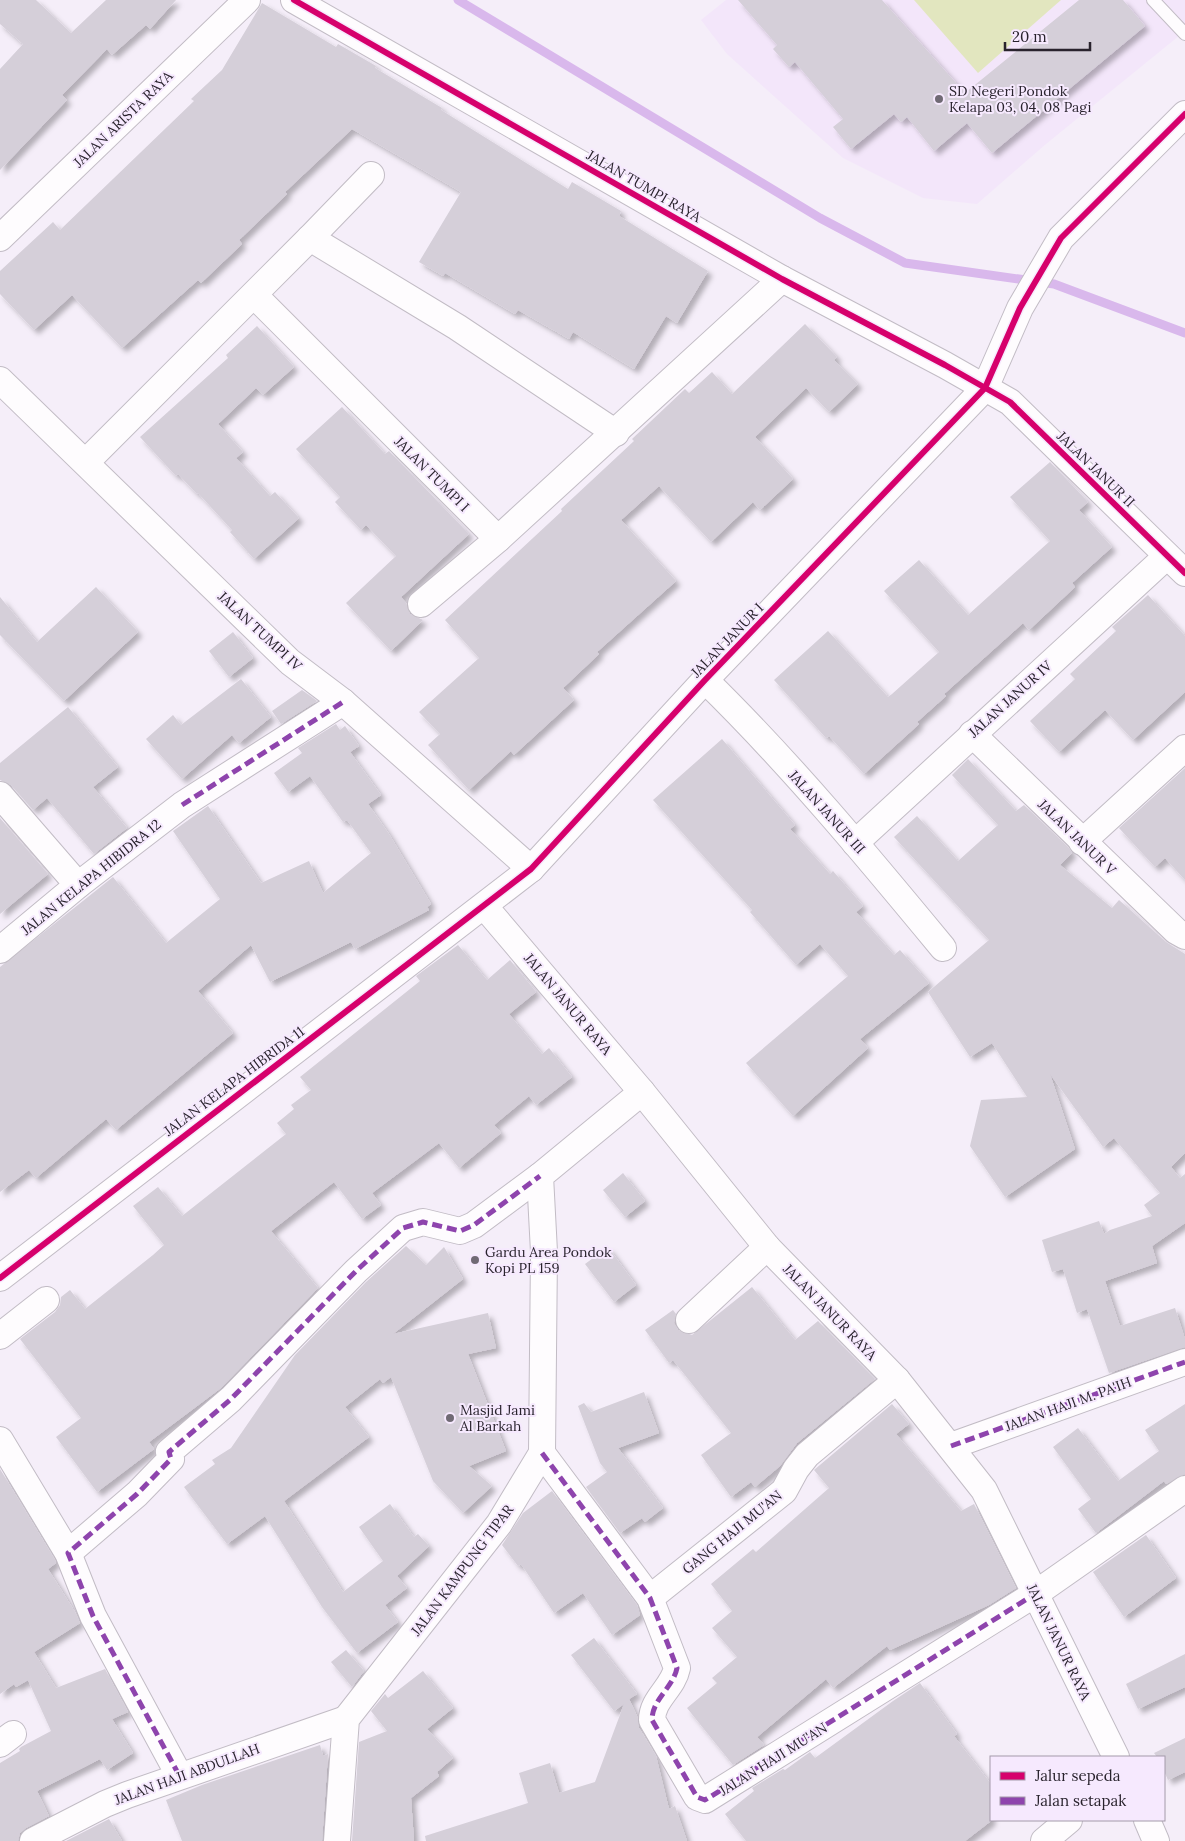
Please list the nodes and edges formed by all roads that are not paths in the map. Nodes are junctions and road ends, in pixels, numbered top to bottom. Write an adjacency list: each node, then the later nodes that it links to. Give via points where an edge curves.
1 (247, 0): 7 (street, JALAN ARISTA RAYA)
2 (294, 0): 9 (street, JALAN TUMPI RAYA)
3 (1153, 0): 4 (lane)
4 (1185, 34)
5 (1185, 114): 12 (street, via 1061,238 1020,308)
6 (371, 175): 8 (street)
7 (0, 238)
8 (310, 238): 10 (street); 13 (street, via 457,327)
9 (782, 279): 12 (street, JALAN TUMPI RAYA); 13 (street)
10 (254, 295): 14 (street); 15 (street, JALAN TUMPI I)
11 (0, 380): 14 (street, JALAN TUMPI IV)
12 (985, 388): 16 (street, JALAN JANUR II, via 1010,402); 18 (street, JALAN JANUR I)
13 (616, 432): 15 (street)
14 (86, 462): 19 (street, JALAN TUMPI IV, via 290,662)
15 (498, 539): 17 (street)
16 (1176, 565): 20 (street, JALAN JANUR IV)
17 (421, 604)
18 (706, 680): 24 (street, JALAN JANUR III); 25 (street, JALAN JANUR I)
19 (343, 702): 25 (street, JALAN TUMPI IV); 26 (street, JALAN KELAPA HIBIDRA 12, via 182,805)
20 (972, 734): 23 (street, JALAN JANUR V); 24 (street, JALAN JANUR IV)
21 (1185, 748): 23 (street)
22 (0, 795): 26 (street)
23 (1082, 842): 28 (street, JALAN JANUR V)
24 (855, 843): 29 (street, JALAN JANUR III)
25 (531, 869): 27 (street, JALAN JANUR I)
26 (78, 885): 30 (street, JALAN KELAPA HIBIDRA 12)
27 (485, 907): 31 (street, JALAN JANUR RAYA); 34 (street, JALAN KELAPA HIBRIDA 11)
28 (1185, 936)
29 (943, 948)
30 (0, 950)
31 (642, 1092): 32 (street); 33 (street, JALAN JANUR RAYA)
32 (540, 1176): 42 (street, via 544,1252); 44 (street, via 474,1225 460,1231 423,1222 403,1228 231,1398 169,1452 171,1460 137,1494)
33 (767, 1247): 36 (street); 39 (street, JALAN JANUR RAYA)
34 (0, 1278)
35 (46, 1300): 37 (street)
36 (689, 1320)
37 (0, 1336)
38 (1185, 1362): 41 (street, JALAN HAJI M. PA'IH)
39 (897, 1380): 41 (street, JALAN JANUR RAYA); 46 (street, GANG HAJI MU'AN, via 806,1455 784,1491)
40 (0, 1440): 44 (street)
41 (950, 1446): 45 (street, JALAN JANUR RAYA, via 984,1490)
42 (542, 1453): 46 (street); 47 (street, JALAN KAMPUNG TIPAR, via 499,1524)
43 (1185, 1489): 45 (street)
44 (68, 1553): 49 (street, via 93,1616)
45 (1035, 1594): 46 (street, JALAN HAJI MU'AN, via 705,1800 697,1796 652,1720 654,1706 675,1677 677,1668); 48 (street, JALAN JANUR RAYA)
46 (650, 1598)
47 (346, 1719): 49 (street, JALAN HAJI ABDULLAH); 53 (street)
48 (1116, 1756)
49 (179, 1775): 52 (street, JALAN HAJI ABDULLAH, via 105,1804)
50 (1068, 1821): 54 (street)
51 (1147, 1821): 55 (street)
52 (33, 1841)
53 (337, 1841)
54 (1044, 1841)
55 (1156, 1841)

